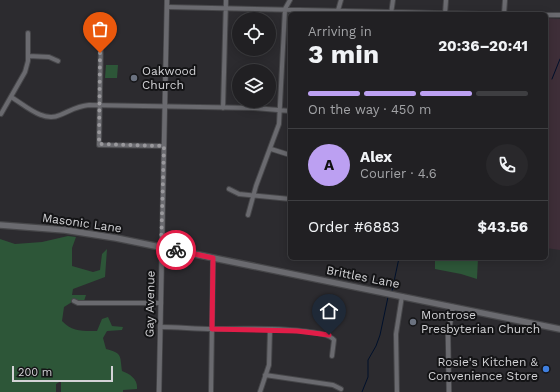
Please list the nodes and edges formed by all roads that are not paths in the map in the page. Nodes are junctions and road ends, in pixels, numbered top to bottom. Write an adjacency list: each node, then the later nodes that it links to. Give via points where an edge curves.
1 (167, 0): 8 (street, Gay Avenue)
2 (226, 0): 9 (street)
3 (290, 0): 10 (street)
4 (341, 0): 11 (street)
5 (392, 0): 12 (street)
6 (446, 0): 13 (street)
7 (504, 0): 14 (street)
8 (167, 7): 9 (street); 23 (street, Gay Avenue)
9 (226, 8): 10 (street); 24 (street)
10 (285, 9): 11 (street); 25 (street)
11 (338, 12)
12 (391, 12)
13 (445, 12)
14 (504, 12)
15 (560, 15): 16 (street)
16 (548, 16)
17 (28, 33): 19 (street)
18 (101, 39): 22 (street)
19 (28, 56): 20 (street, via 49,57); 21 (street, via 23,78)
20 (58, 61)
21 (12, 97): 22 (street, via 42,116 52,118 80,106); 27 (street)
22 (99, 105): 23 (street); 28 (street, via 99,144)
23 (165, 106): 24 (street); 28 (street, Gay Avenue)
24 (223, 108): 25 (street)
25 (281, 110): 26 (street); 29 (street)
26 (288, 111)
27 (1, 114)
28 (164, 146): 36 (street, Gay Avenue)
29 (271, 149): 30 (street); 32 (street)
30 (288, 153)
31 (229, 189): 32 (street)
32 (253, 196): 33 (street); 34 (street)
33 (288, 199)
34 (248, 215)
35 (0, 225): 36 (main road, Masonic Lane, via 90,233)
36 (161, 247): 37 (main road, Brittles Lane); 40 (street, Gay Avenue)
37 (213, 258): 38 (main road, Brittles Lane); 43 (street)
38 (402, 296): 41 (main road, Brittles Lane); 52 (street, via 396,334)
39 (74, 301): 40 (street)
40 (160, 303): 42 (street, Gay Avenue)
41 (453, 307): 44 (main road, Brittles Lane); 53 (street, via 448,335)
42 (160, 326): 43 (street); 49 (street, Gay Avenue)
43 (212, 329): 45 (street); 50 (street)
44 (560, 329)
45 (270, 330): 46 (street, via 329,335 334,339); 47 (street, via 269,361)
46 (332, 356)
47 (265, 375): 48 (street, via 334,385); 51 (street)
48 (341, 389)
49 (159, 392)
50 (212, 392)
51 (260, 392)
52 (397, 392)
53 (449, 392)

